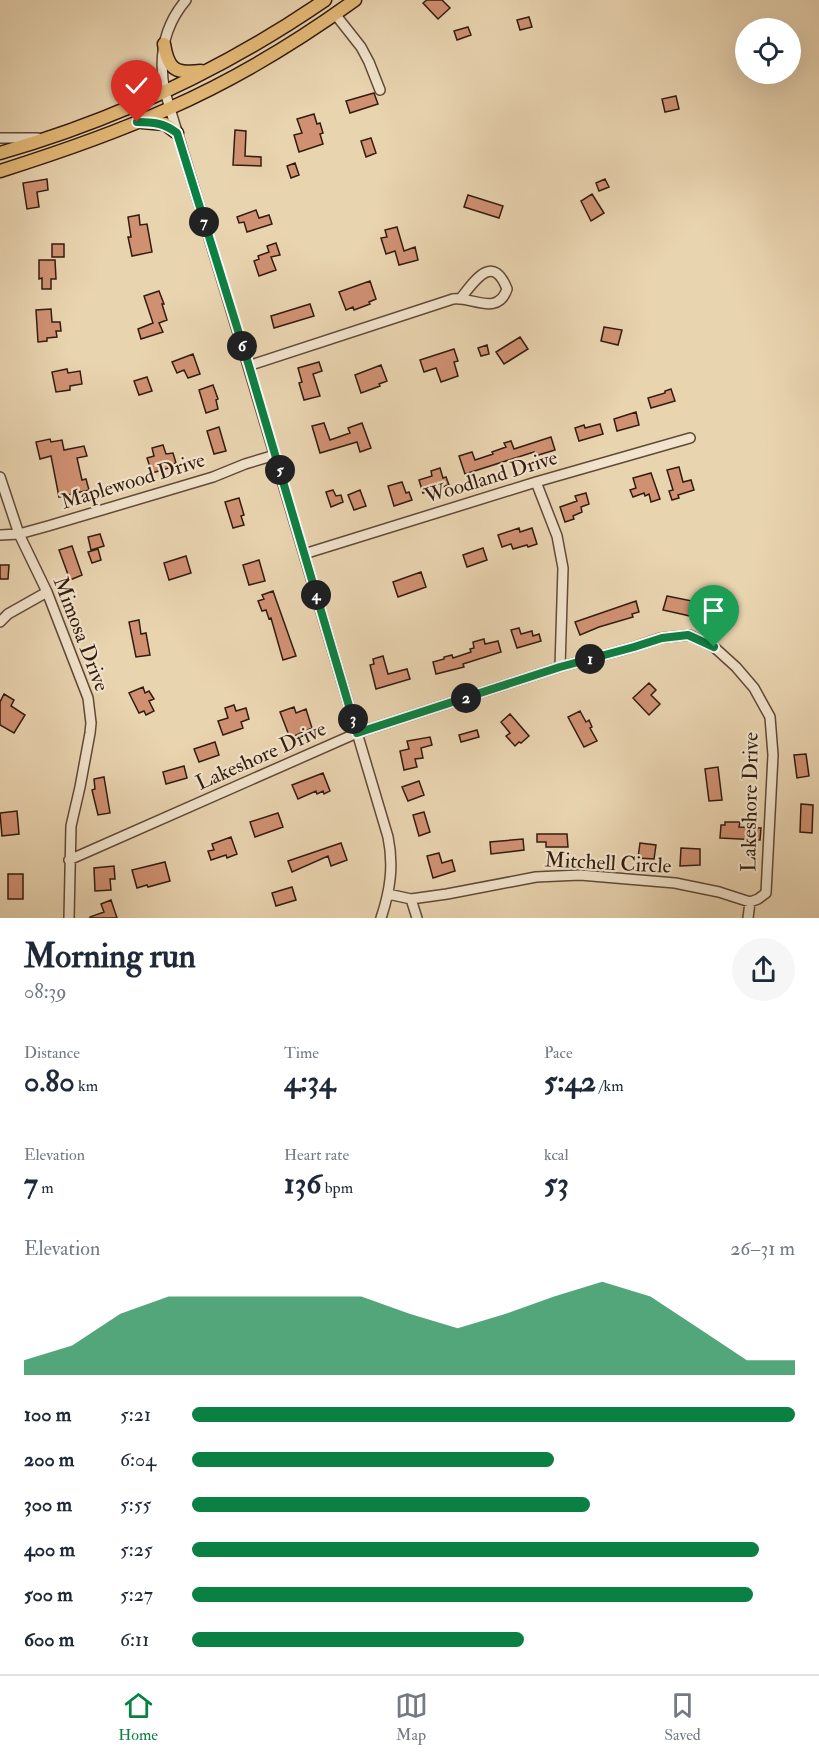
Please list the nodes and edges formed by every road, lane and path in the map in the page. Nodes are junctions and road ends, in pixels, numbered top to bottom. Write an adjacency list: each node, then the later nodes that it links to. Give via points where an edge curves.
1 (186, 0): 5 (street, via 173,17)
2 (325, 0): 6 (main road)
3 (354, 0): 4 (main road)
4 (335, 14): 7 (street, via 361,47); 9 (main road, via 257,63)
5 (164, 44): 6 (main road, via 166,58 178,70); 8 (street)
6 (208, 70): 8 (main road)
7 (380, 90)
8 (165, 92): 9 (street); 12 (main road)
9 (170, 108): 10 (main road); 11 (street)
10 (137, 122): 11 (main road, via 165,124); 15 (main road)
11 (177, 133): 17 (street)
12 (50, 137): 13 (street); 14 (main road)
13 (0, 138)
14 (0, 153)
15 (0, 171)
16 (461, 298): 16 (street, via 488,304 500,299 507,289 499,275 488,271); 17 (street)
17 (249, 366): 19 (street)
18 (690, 438): 21 (street, Woodland Drive)
19 (275, 455): 22 (street, Maplewood Drive); 24 (street)
20 (0, 477): 22 (street, Mimosa Drive)
21 (536, 482): 24 (street, Woodland Drive); 27 (street, via 557,536 563,568)
22 (19, 534): 23 (street, Maplewood Drive); 25 (street, Mimosa Drive)
23 (0, 535)
24 (304, 554): 28 (street)
25 (47, 592): 26 (street); 29 (street, Mimosa Drive, via 88,698 91,723 71,826)
26 (0, 622)
27 (560, 667): 28 (street, Lakeshore Drive); 32 (street, Lakeshore Drive, via 662,638 688,635 714,647 754,688 770,717 773,755 766,893)
28 (357, 733): 29 (street, Lakeshore Drive); 30 (street, via 390,849 392,872)
29 (69, 860): 34 (street, Mimosa Drive)
30 (388, 894): 31 (street, Mitchell Circle); 33 (street)
31 (411, 899): 32 (street, Mitchell Circle, via 536,877 580,875 675,883); 35 (street)
32 (750, 902): 36 (street)
33 (380, 917)
34 (69, 918)
35 (417, 918)
36 (748, 918)

